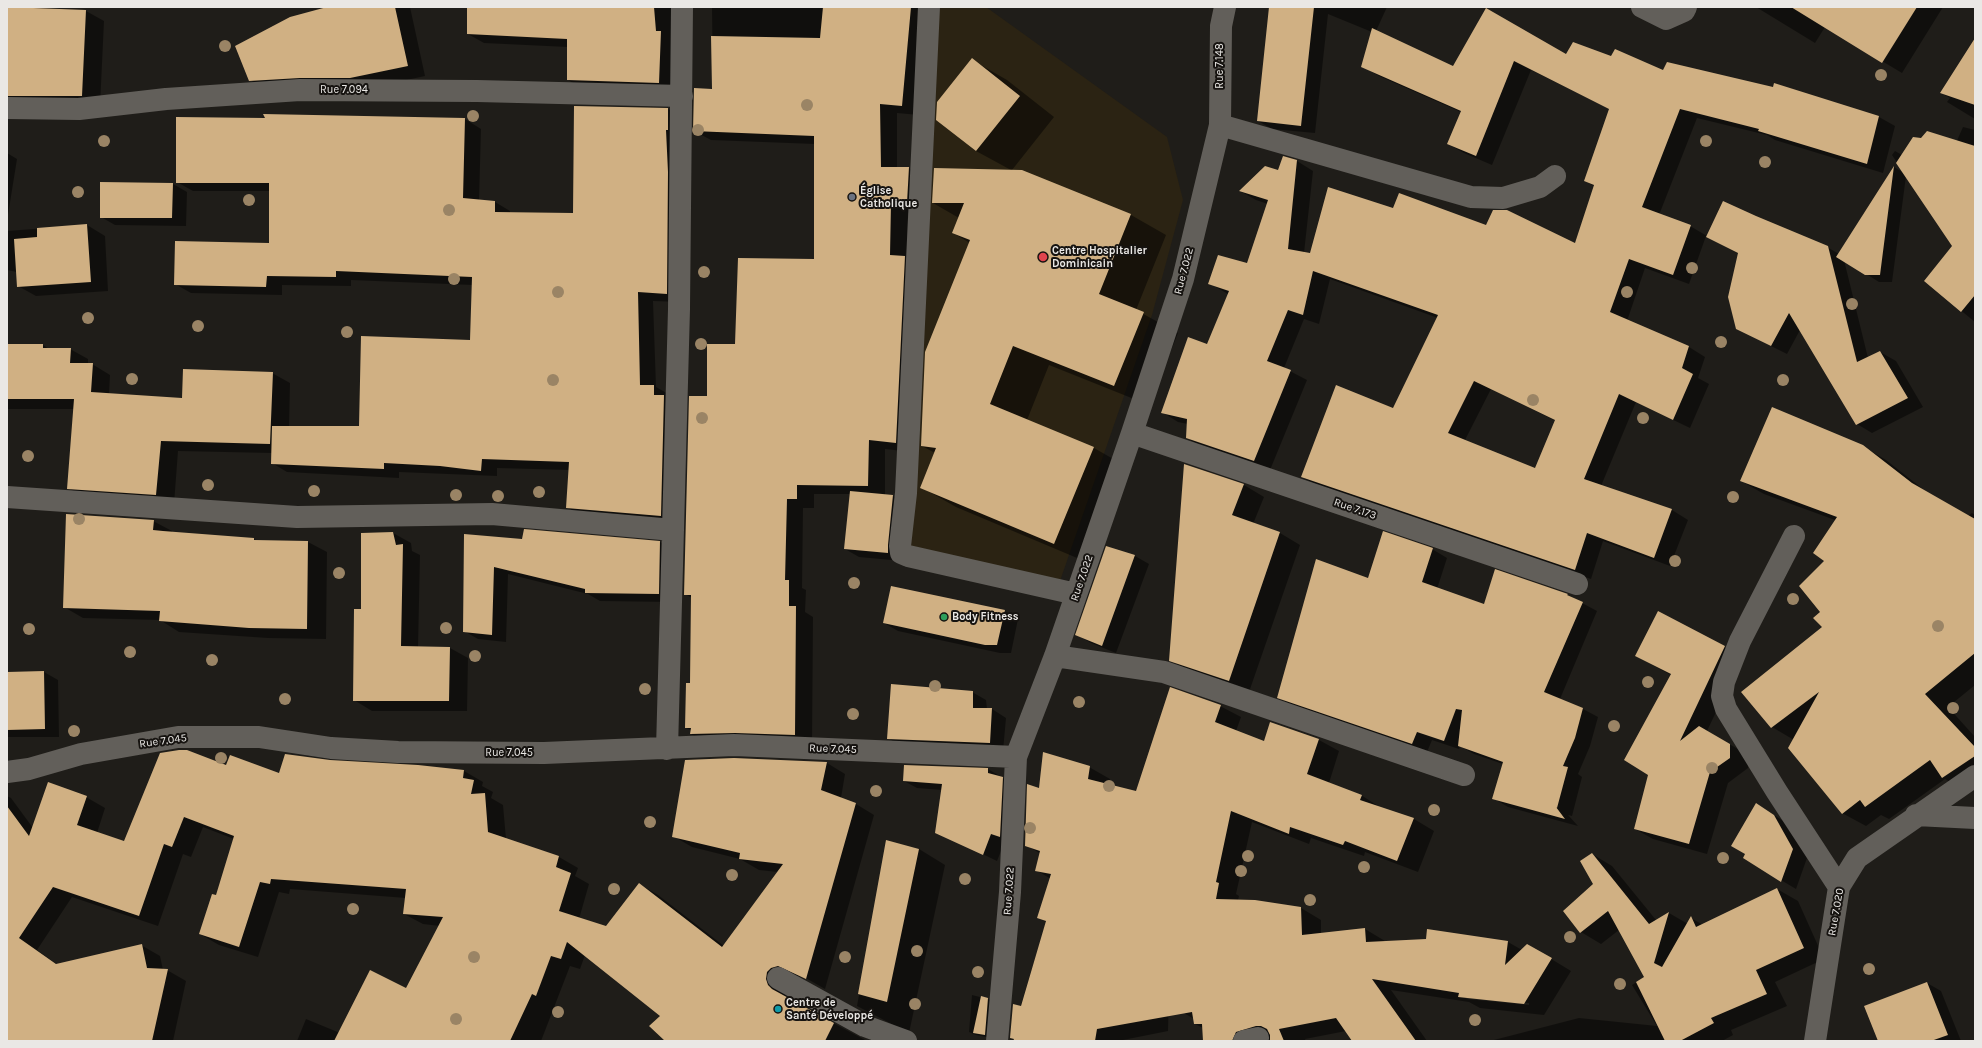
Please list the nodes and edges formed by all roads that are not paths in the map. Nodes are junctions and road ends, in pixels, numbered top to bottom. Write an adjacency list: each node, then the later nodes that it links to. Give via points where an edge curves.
1 (682, 7): 6 (street)
2 (929, 7): 15 (street, via 901,553)
3 (1225, 7): 8 (street, Rue 7.148, via 1220,26)
4 (1642, 7): 5 (street, via 1666,19 1684,11)
5 (1686, 7)
6 (682, 96): 7 (street, Rue 7.094, via 300,90 166,99 79,109); 12 (street)
7 (7, 108)
8 (1220, 125): 9 (street, via 1471,197 1503,198 1540,187); 10 (street, Rue 7.022, via 1183,279)
9 (1555, 176)
10 (1132, 433): 14 (street, Rue 7.173); 15 (street, Rue 7.022)
11 (7, 497): 12 (street, via 297,518 492,514)
12 (673, 530): 17 (street)
13 (1794, 536): 24 (street, via 1740,641 1724,682 1722,696 1726,709 1773,786)
14 (1578, 584)
15 (1076, 594): 16 (street, Rue 7.022)
16 (1055, 656): 18 (street, Rue 7.022); 20 (street, via 1164,672)
17 (667, 749): 18 (street, Rue 7.045, via 734,745); 19 (street, Rue 7.045, via 544,753 398,752 331,748 259,738 178,737 81,754)
18 (1016, 757): 27 (street, Rue 7.022, via 1010,892)
19 (7, 772)
20 (1464, 775)
21 (1975, 776): 22 (street, Rue 7.020)
22 (1916, 815): 23 (street); 24 (street, Rue 7.020, via 1856,858)
23 (1975, 818)
24 (1839, 887): 28 (street, Rue 7.020)
25 (778, 978): 26 (street, via 865,1026)
26 (906, 1041)
27 (997, 1041)
28 (1815, 1041)

